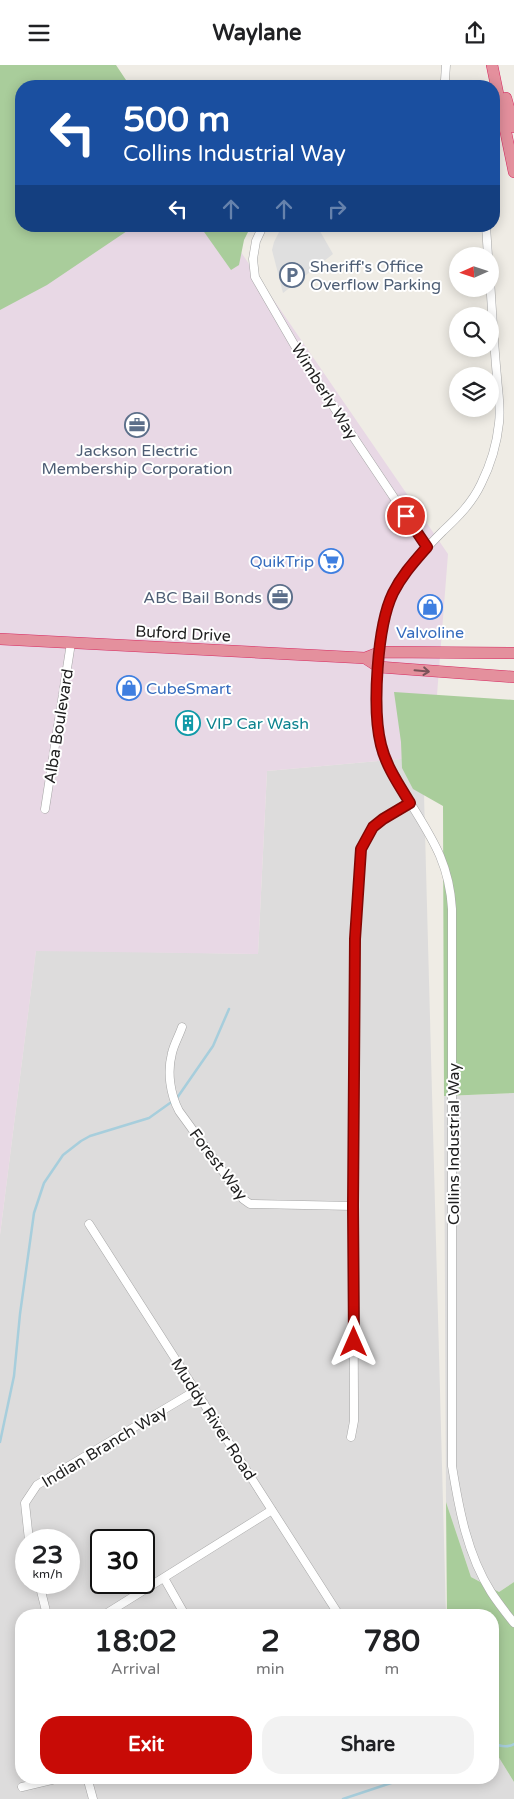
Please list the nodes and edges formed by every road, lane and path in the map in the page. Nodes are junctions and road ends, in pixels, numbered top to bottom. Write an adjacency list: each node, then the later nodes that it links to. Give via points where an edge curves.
1 (446, 65): 4 (street)
2 (492, 65): 5 (highway)
3 (497, 65): 7 (highway)
4 (445, 80)
5 (495, 80)
6 (500, 104): 8 (highway)
7 (514, 127)
8 (514, 172)
9 (260, 232): 13 (street, Wimberly Way, via 253,259 255,277 299,353)
10 (486, 232): 11 (street)
11 (487, 247)
12 (491, 297): 13 (street, Collins Industrial Way, via 500,421 493,452 481,484 465,509)
13 (427, 547): 16 (street, Collins Industrial Way, via 406,570 393,593 385,617)
14 (0, 639): 15 (highway, Buford Drive)
15 (71, 643): 18 (highway, Buford Drive); 22 (street, Alba Boulevard)
16 (380, 652): 17 (highway, Buford Drive); 18 (highway, Buford Drive); 19 (street, Collins Industrial Way)
17 (514, 653)
18 (365, 658): 19 (highway, Buford Drive)
19 (379, 667): 20 (highway, Buford Drive, one-way to 20); 21 (street, Collins Industrial Way, via 381,746)
20 (514, 677)
21 (410, 803): 24 (street, via 373,827 361,849 355,939); 36 (street, Collins Industrial Way, via 443,862 452,902 452,1466 459,1511 475,1560 490,1591)
22 (45, 809)
23 (182, 1027): 24 (street, Forest Way, via 172,1053 170,1076 174,1101 243,1199 250,1204)
24 (353, 1206): 27 (street, via 354,1421)
25 (89, 1224): 26 (street, Muddy River Road)
26 (195, 1391): 28 (street, Muddy River Road); 29 (street, Indian Branch Way, via 37,1485 25,1503)
27 (351, 1437)
28 (272, 1510): 30 (street); 35 (street, Muddy River Road)
29 (29, 1529)
30 (164, 1577): 33 (street); 34 (street)
31 (42, 1594): 32 (street)
32 (46, 1609)
33 (113, 1609)
34 (182, 1609)
35 (335, 1609)
36 (514, 1623)
37 (35, 1784): 39 (street)
38 (89, 1784): 40 (street)
39 (22, 1787)
40 (92, 1799)

